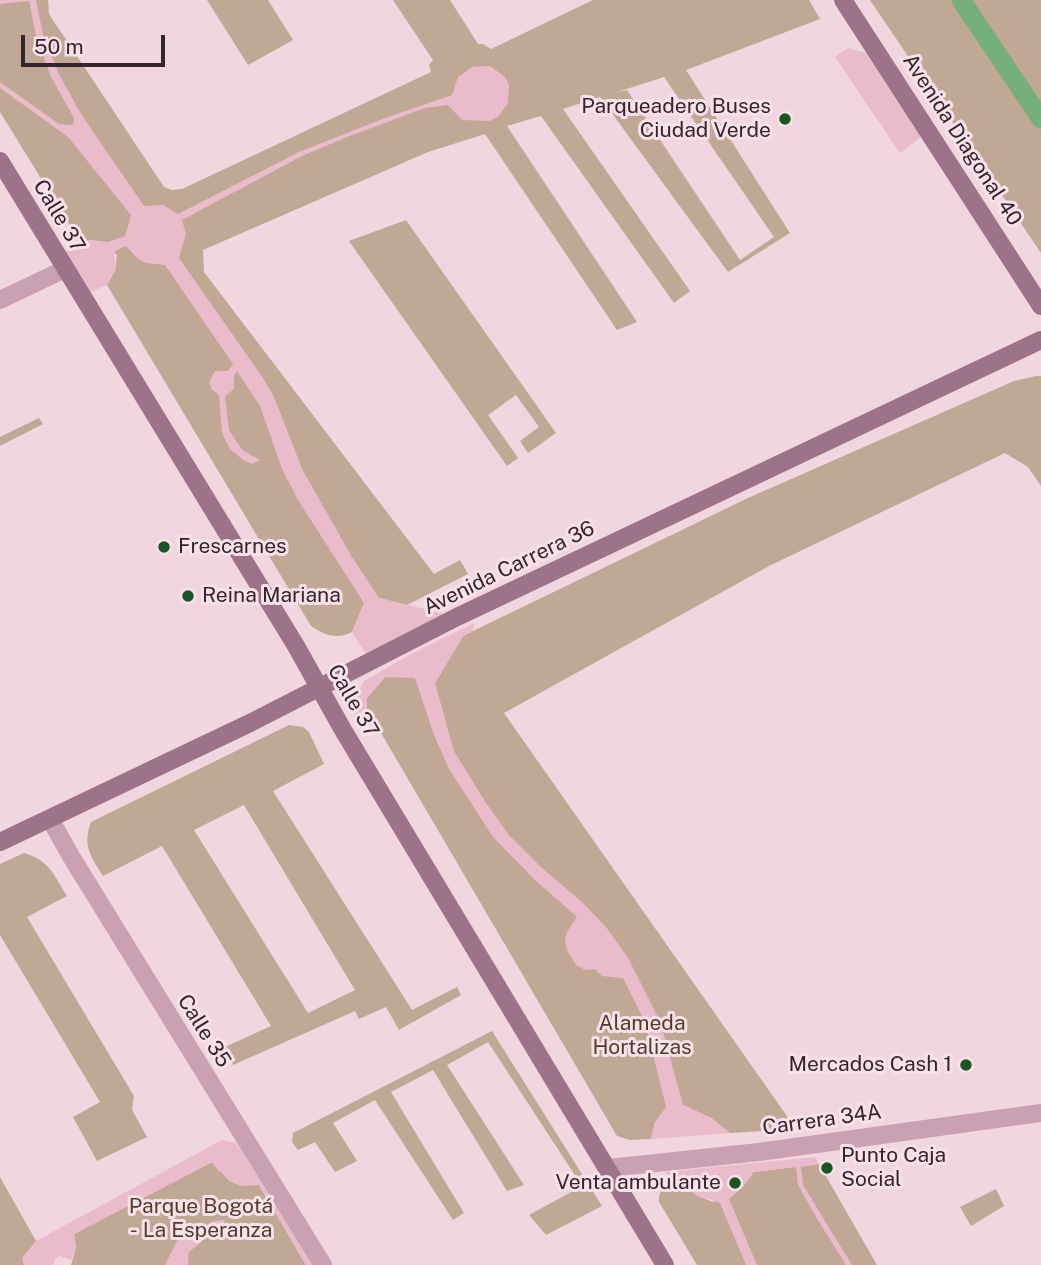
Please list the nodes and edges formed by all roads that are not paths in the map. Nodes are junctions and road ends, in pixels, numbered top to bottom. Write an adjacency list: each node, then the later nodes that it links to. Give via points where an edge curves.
1 (843, 0): 5 (main road, Avenida Diagonal 40)
2 (0, 161): 3 (main road, Calle 37)
3 (65, 269): 4 (street); 7 (main road, Calle 37)
4 (0, 300)
5 (1041, 306)
6 (1041, 340): 7 (main road, Avenida Carrera 36)
7 (319, 687): 8 (main road, Avenida Carrera 36); 11 (main road, Calle 37)
8 (50, 819): 9 (main road, Avenida Carrera 36); 13 (street, Calle 35)
9 (0, 842)
10 (1041, 1113): 11 (street, Carrera 34A)
11 (608, 1168): 12 (main road, Calle 37)
12 (661, 1264)
13 (323, 1265)

